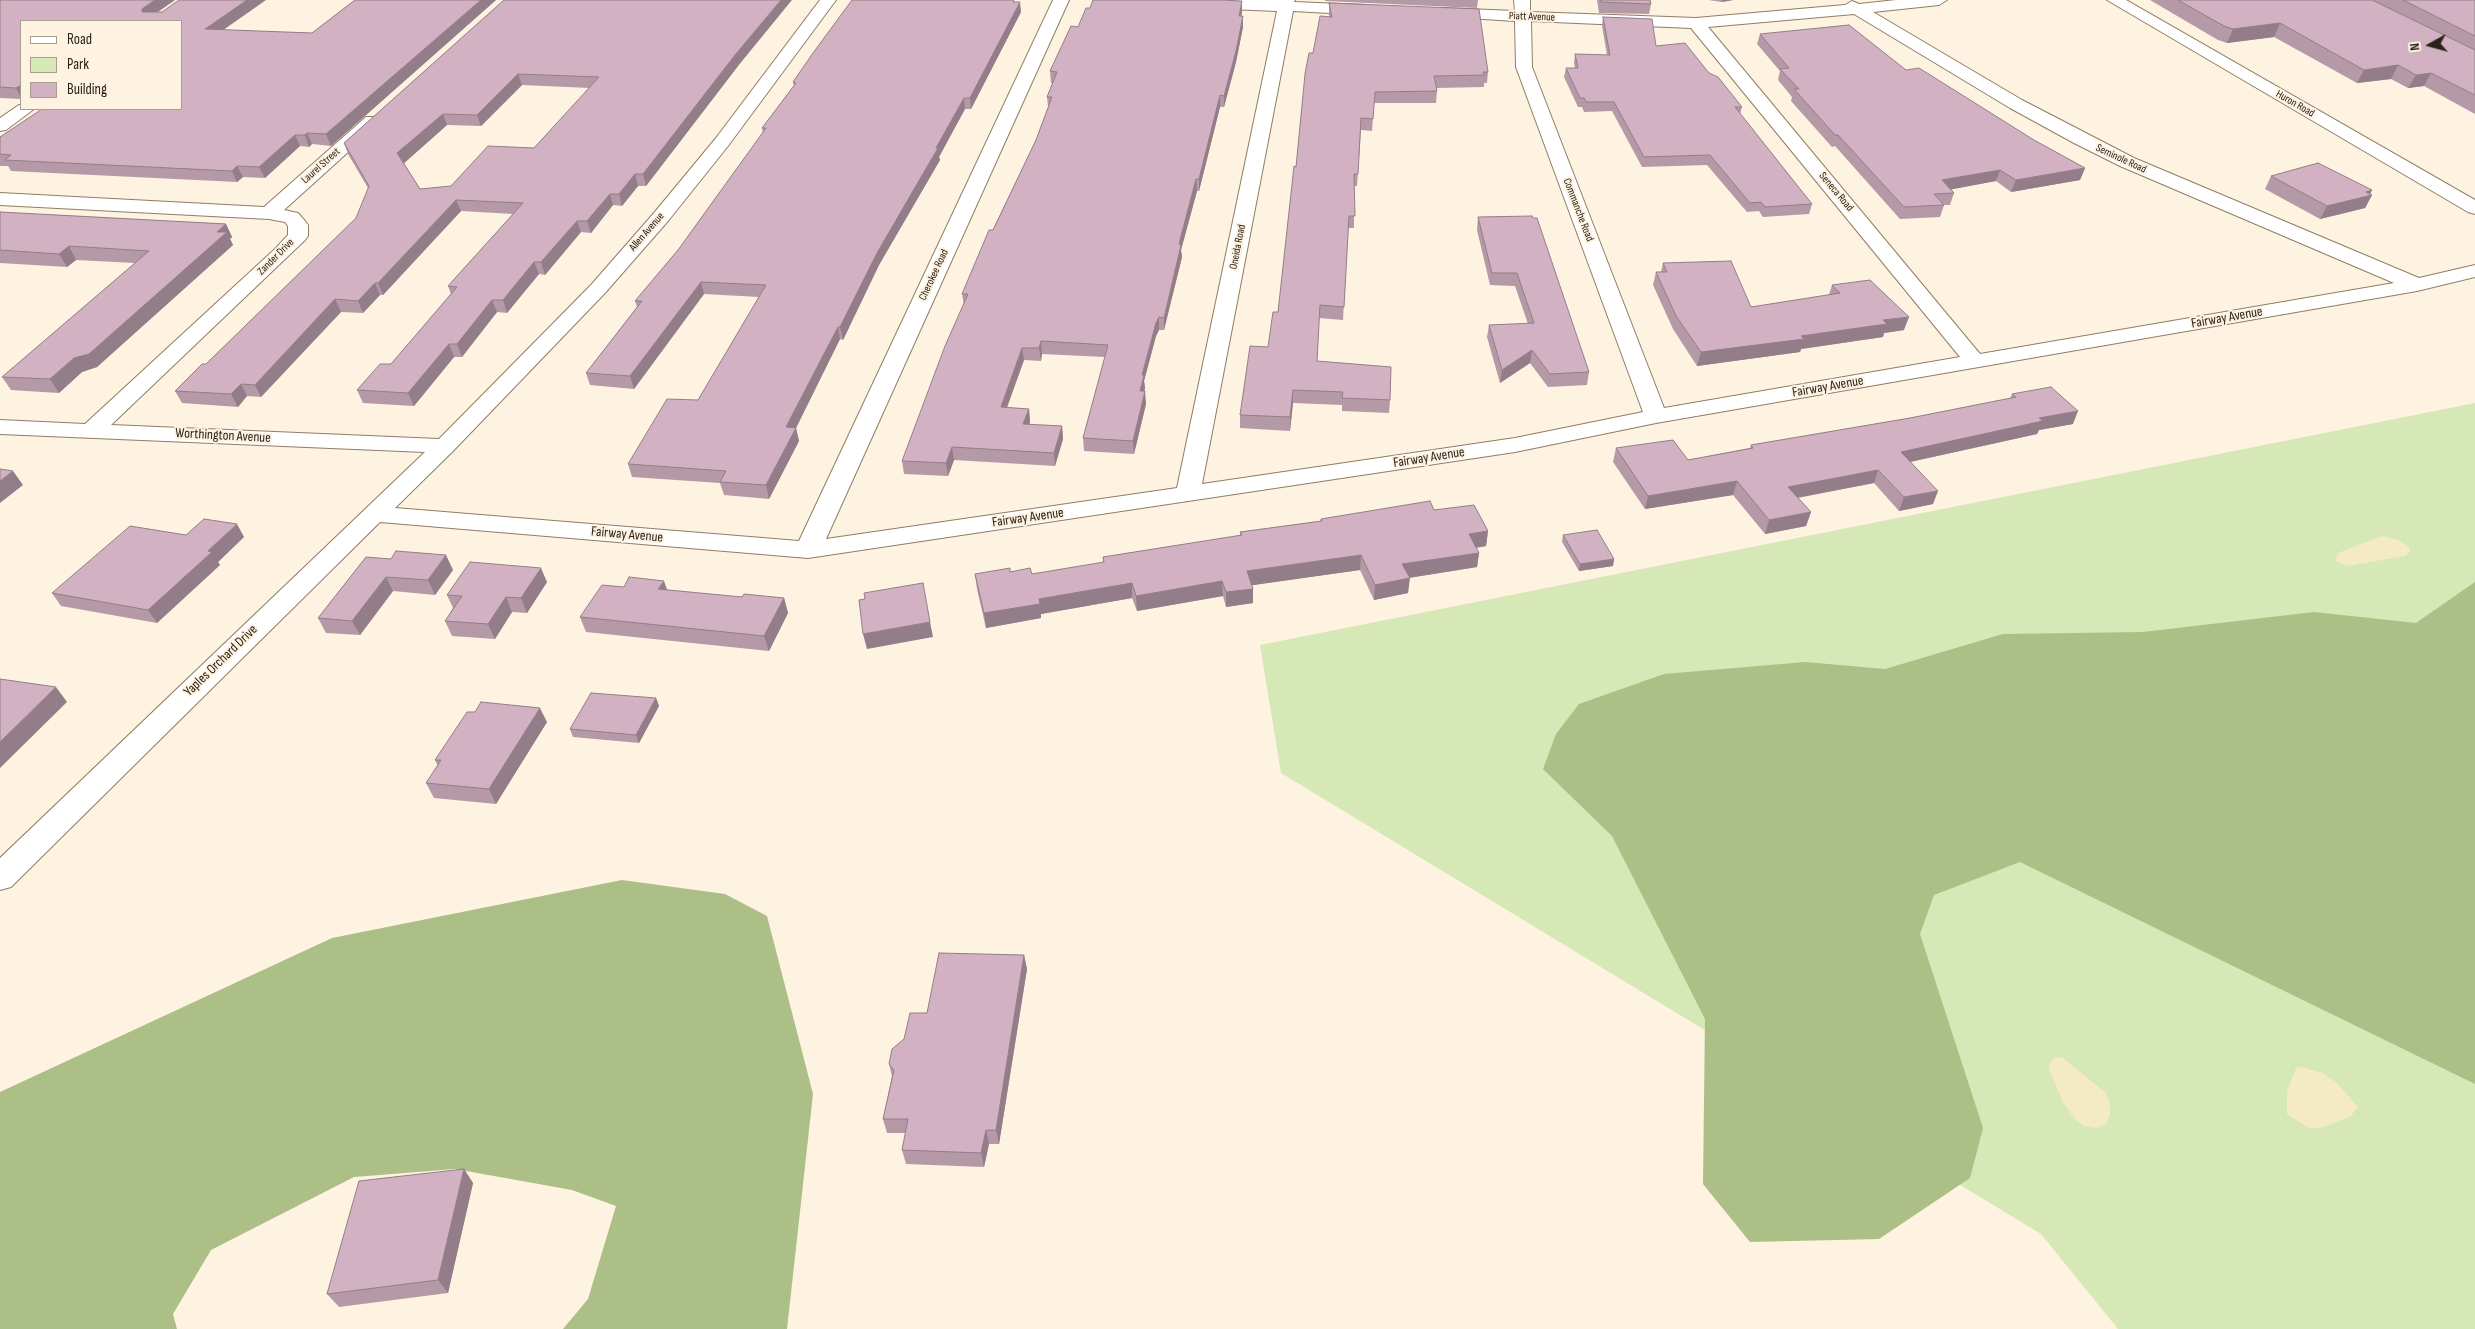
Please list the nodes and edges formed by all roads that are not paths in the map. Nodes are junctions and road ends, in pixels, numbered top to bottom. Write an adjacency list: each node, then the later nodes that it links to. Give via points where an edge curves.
1 (828, 0): 24 (street, Allen Avenue, via 722,142 661,217 598,289)
2 (1061, 0): 27 (street, Cherokee Road)
3 (1939, 0): 7 (street, Piatt Avenue)
4 (2115, 0): 16 (street, Huron Road)
5 (1190, 3): 6 (street)
6 (1287, 4): 9 (street); 25 (street, Oneida Road)
7 (1850, 5): 11 (street, Piatt Avenue, via 1762,19); 19 (street, Seminole Road, via 2080,139)
8 (1522, 8): 10 (street, Piatt Avenue); 11 (street, Piatt Avenue); 21 (street, Commanche Road, via 1524,67)
9 (1384, 11)
10 (1424, 12)
11 (1696, 23): 20 (street, Seneca Road)
12 (24, 110): 14 (street)
13 (385, 110): 17 (street, Laurel Street)
14 (0, 126)
15 (0, 199): 17 (street, Zander Drive)
16 (2475, 208)
17 (269, 213): 23 (street, Zander Drive, via 291,217 298,225 298,236)
18 (2475, 271): 19 (street, Fairway Avenue)
19 (2417, 285): 20 (street, Fairway Avenue)
20 (1976, 361): 21 (street, Fairway Avenue)
21 (1656, 416): 25 (street, Fairway Avenue, via 1515,445)
22 (0, 427): 23 (street, Worthington Avenue)
23 (92, 430): 24 (street, Worthington Avenue)
24 (445, 446): 26 (street, Yaples Orchard Drive)
25 (1188, 494): 27 (street, Fairway Avenue)
26 (375, 514): 27 (street, Fairway Avenue); 28 (street, Yaples Orchard Drive)
27 (808, 550)
28 (0, 878)

